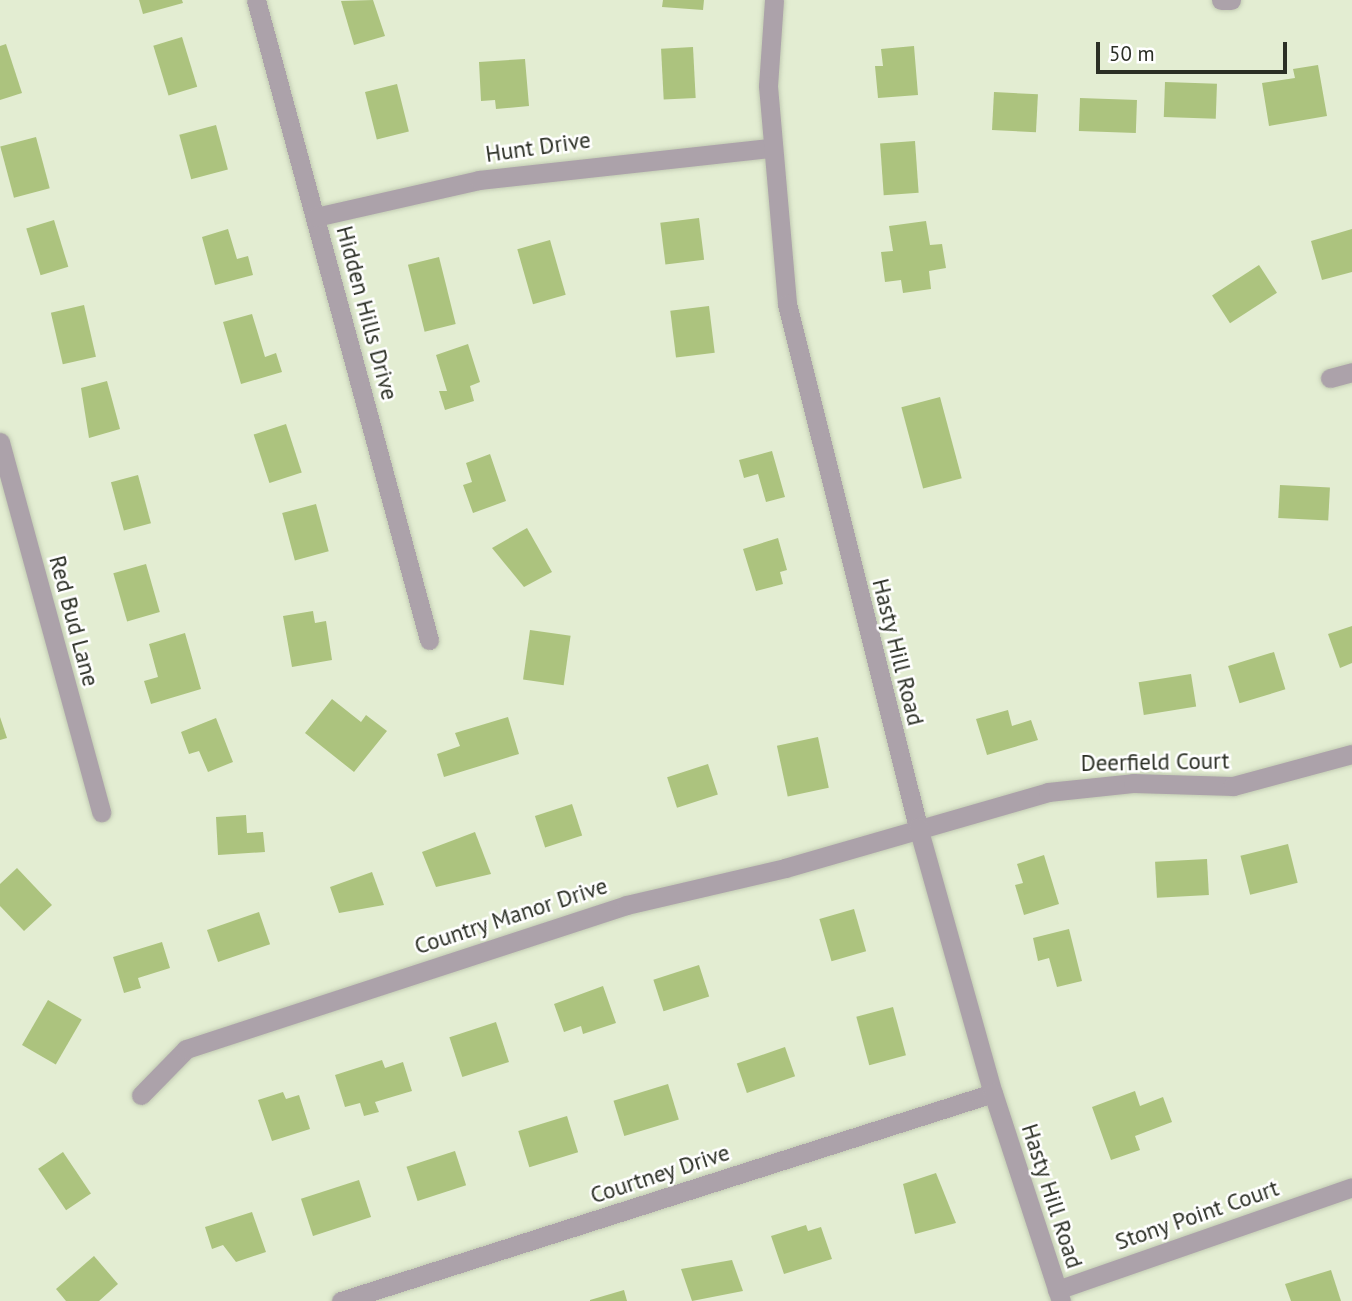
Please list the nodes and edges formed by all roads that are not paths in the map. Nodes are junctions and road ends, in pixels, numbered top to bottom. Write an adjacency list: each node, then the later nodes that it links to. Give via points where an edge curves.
1 (256, 0): 6 (street, Hidden Hills Drive)
2 (774, 0): 5 (street, Hasty Hill Road)
3 (1221, 0): 4 (street)
4 (1231, 0)
5 (771, 148): 6 (street, Hunt Drive, via 479,180); 13 (street, Hasty Hill Road, via 787,304)
6 (316, 217): 10 (street, Hidden Hills Drive)
7 (1352, 372): 8 (street)
8 (1330, 378)
9 (0, 442): 12 (street, Red Bud Lane)
10 (429, 640)
11 (1352, 754): 13 (street, Deerfield Court, via 1233,786 1109,784 1048,792)
12 (101, 813)
13 (918, 827): 14 (street, Hasty Hill Road); 15 (street, Country Manor Drive, via 785,868 626,905 186,1049)
14 (992, 1093): 17 (street, Hasty Hill Road); 18 (street, Courtney Drive)
15 (141, 1095)
16 (1352, 1187): 17 (street, Stony Point Court)
17 (1059, 1295)
18 (341, 1301)

